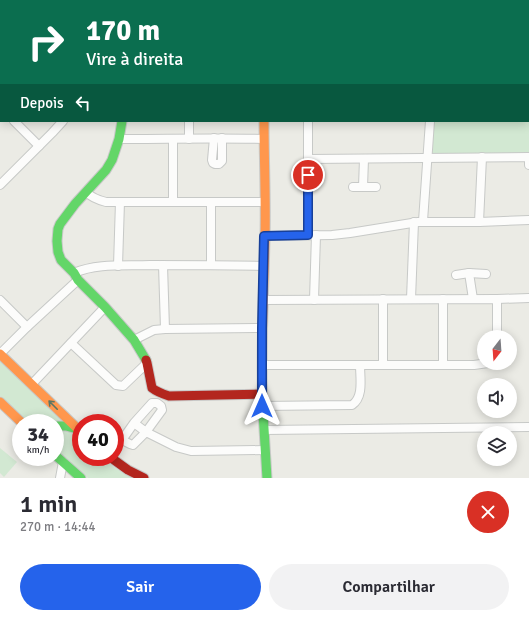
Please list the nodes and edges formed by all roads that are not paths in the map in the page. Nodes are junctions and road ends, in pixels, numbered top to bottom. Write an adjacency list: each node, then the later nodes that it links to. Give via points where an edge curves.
1 (15, 122): 12 (street)
2 (61, 122): 12 (street)
3 (122, 122): 8 (street)
4 (189, 122): 9 (street)
5 (264, 122): 10 (street)
6 (308, 122): 16 (street)
7 (430, 122): 15 (street)
8 (119, 139): 11 (street); 23 (street, via 117,150 106,170)
9 (189, 139): 10 (street); 11 (street)
10 (264, 139): 27 (street)
11 (173, 140): 25 (street)
12 (39, 146): 19 (street)
13 (482, 157): 14 (street); 15 (street); 31 (street)
14 (529, 157): 18 (street)
15 (427, 158): 17 (street); 30 (street)
16 (308, 159): 17 (street); 32 (street)
17 (364, 159): 21 (street)
18 (529, 165)
19 (0, 185)
20 (353, 187): 21 (street)
21 (363, 187): 22 (street)
22 (376, 187)
23 (86, 192): 24 (street, via 95,199); 41 (street, via 63,219 58,229 58,252 61,260)
24 (120, 202): 25 (street); 36 (street)
25 (174, 202): 26 (street)
26 (211, 202): 27 (street); 35 (street)
27 (265, 202): 33 (street)
28 (529, 220): 31 (street)
29 (414, 222): 30 (street); 32 (street, via 350,233); 44 (street)
30 (423, 222): 31 (street)
31 (479, 222)
32 (312, 235): 33 (street); 50 (street)
33 (264, 236): 37 (street)
34 (163, 265): 35 (street); 36 (street); 53 (street)
35 (211, 265): 37 (street)
36 (118, 266): 41 (street, via 81,270)
37 (264, 266): 49 (street)
38 (470, 273): 39 (street); 40 (street); 46 (street)
39 (486, 274)
40 (456, 275)
41 (76, 277): 51 (street); 52 (street)
42 (529, 298): 47 (street)
43 (383, 299): 44 (street); 50 (street); 62 (street)
44 (411, 299): 45 (street)
45 (443, 299): 46 (street); 63 (street)
46 (473, 299): 47 (street)
47 (497, 299): 55 (street)
48 (0, 300): 52 (street)
49 (262, 300): 50 (street); 54 (street)
50 (314, 300)
51 (105, 308): 56 (street); 57 (street)
52 (27, 327): 58 (street)
53 (165, 328): 54 (street); 56 (street, via 154,330)
54 (262, 328): 60 (street)
55 (497, 330)
56 (134, 340): 59 (street)
57 (71, 343): 59 (street, via 119,386); 65 (street)
58 (0, 354): 65 (street)
59 (147, 363): 66 (street, via 152,388 169,396)
60 (262, 365): 61 (street); 66 (street)
61 (360, 365): 62 (street); 68 (street, via 360,388 356,402 352,405)
62 (383, 365): 63 (street)
63 (443, 365): 64 (street)
64 (477, 365)
65 (32, 384): 70 (street, one-way to 65)
66 (262, 394): 68 (street)
67 (0, 402): 69 (street)
68 (262, 406): 73 (street)
69 (13, 414)
70 (72, 423)
71 (134, 423): 74 (street); 74 (street, via 122,440 133,445); 74 (street, via 152,403 161,406 162,410)
72 (529, 427): 73 (street)
73 (264, 430): 75 (street)
74 (146, 432): 75 (street, via 176,447 191,451)
75 (265, 450): 82 (street)
76 (64, 463): 79 (street)
77 (62, 466): 80 (street)
78 (122, 466): 81 (street)
79 (79, 477): 80 (street)
80 (61, 478)
81 (144, 478)
82 (267, 478)

